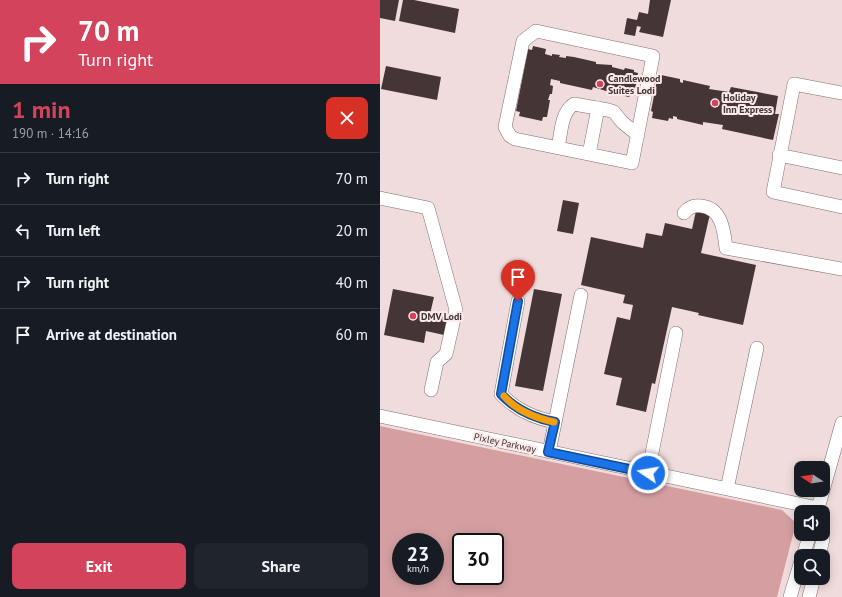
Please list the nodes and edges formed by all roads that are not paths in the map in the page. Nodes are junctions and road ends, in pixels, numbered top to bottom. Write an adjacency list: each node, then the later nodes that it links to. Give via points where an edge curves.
1 (842, 93): 6 (street, via 794,84)
2 (598, 108): 3 (street, via 614,112); 4 (street, via 574,104 570,106 565,114); 5 (street)
3 (638, 135): 4 (street, via 653,56 536,31 523,41 505,127 515,139); 5 (street, via 632,163)
4 (558, 148): 5 (street)
5 (589, 154)
6 (779, 155): 7 (street); 9 (street, via 773,192)
7 (842, 168)
8 (380, 198): 16 (street, via 428,208 456,310 446,354 437,362)
9 (842, 207)
10 (684, 213): 11 (street, via 688,208 699,206 711,209 719,216 726,248)
11 (842, 269)
12 (581, 295): 18 (street)
13 (518, 301): 18 (street, via 501,394 510,403 538,418)
14 (676, 333): 21 (street)
15 (757, 348): 22 (street)
16 (430, 390)
17 (380, 416): 20 (street, Pixley Parkway)
18 (555, 422): 20 (street)
19 (842, 423): 24 (street)
20 (548, 452): 21 (street, Pixley Parkway)
21 (648, 473): 22 (street, Pixley Parkway)
22 (727, 489): 23 (street, Pixley Parkway)
23 (794, 505)
24 (820, 505)
25 (794, 584): 27 (street)
26 (812, 585): 28 (street)
27 (790, 597)
28 (809, 597)

